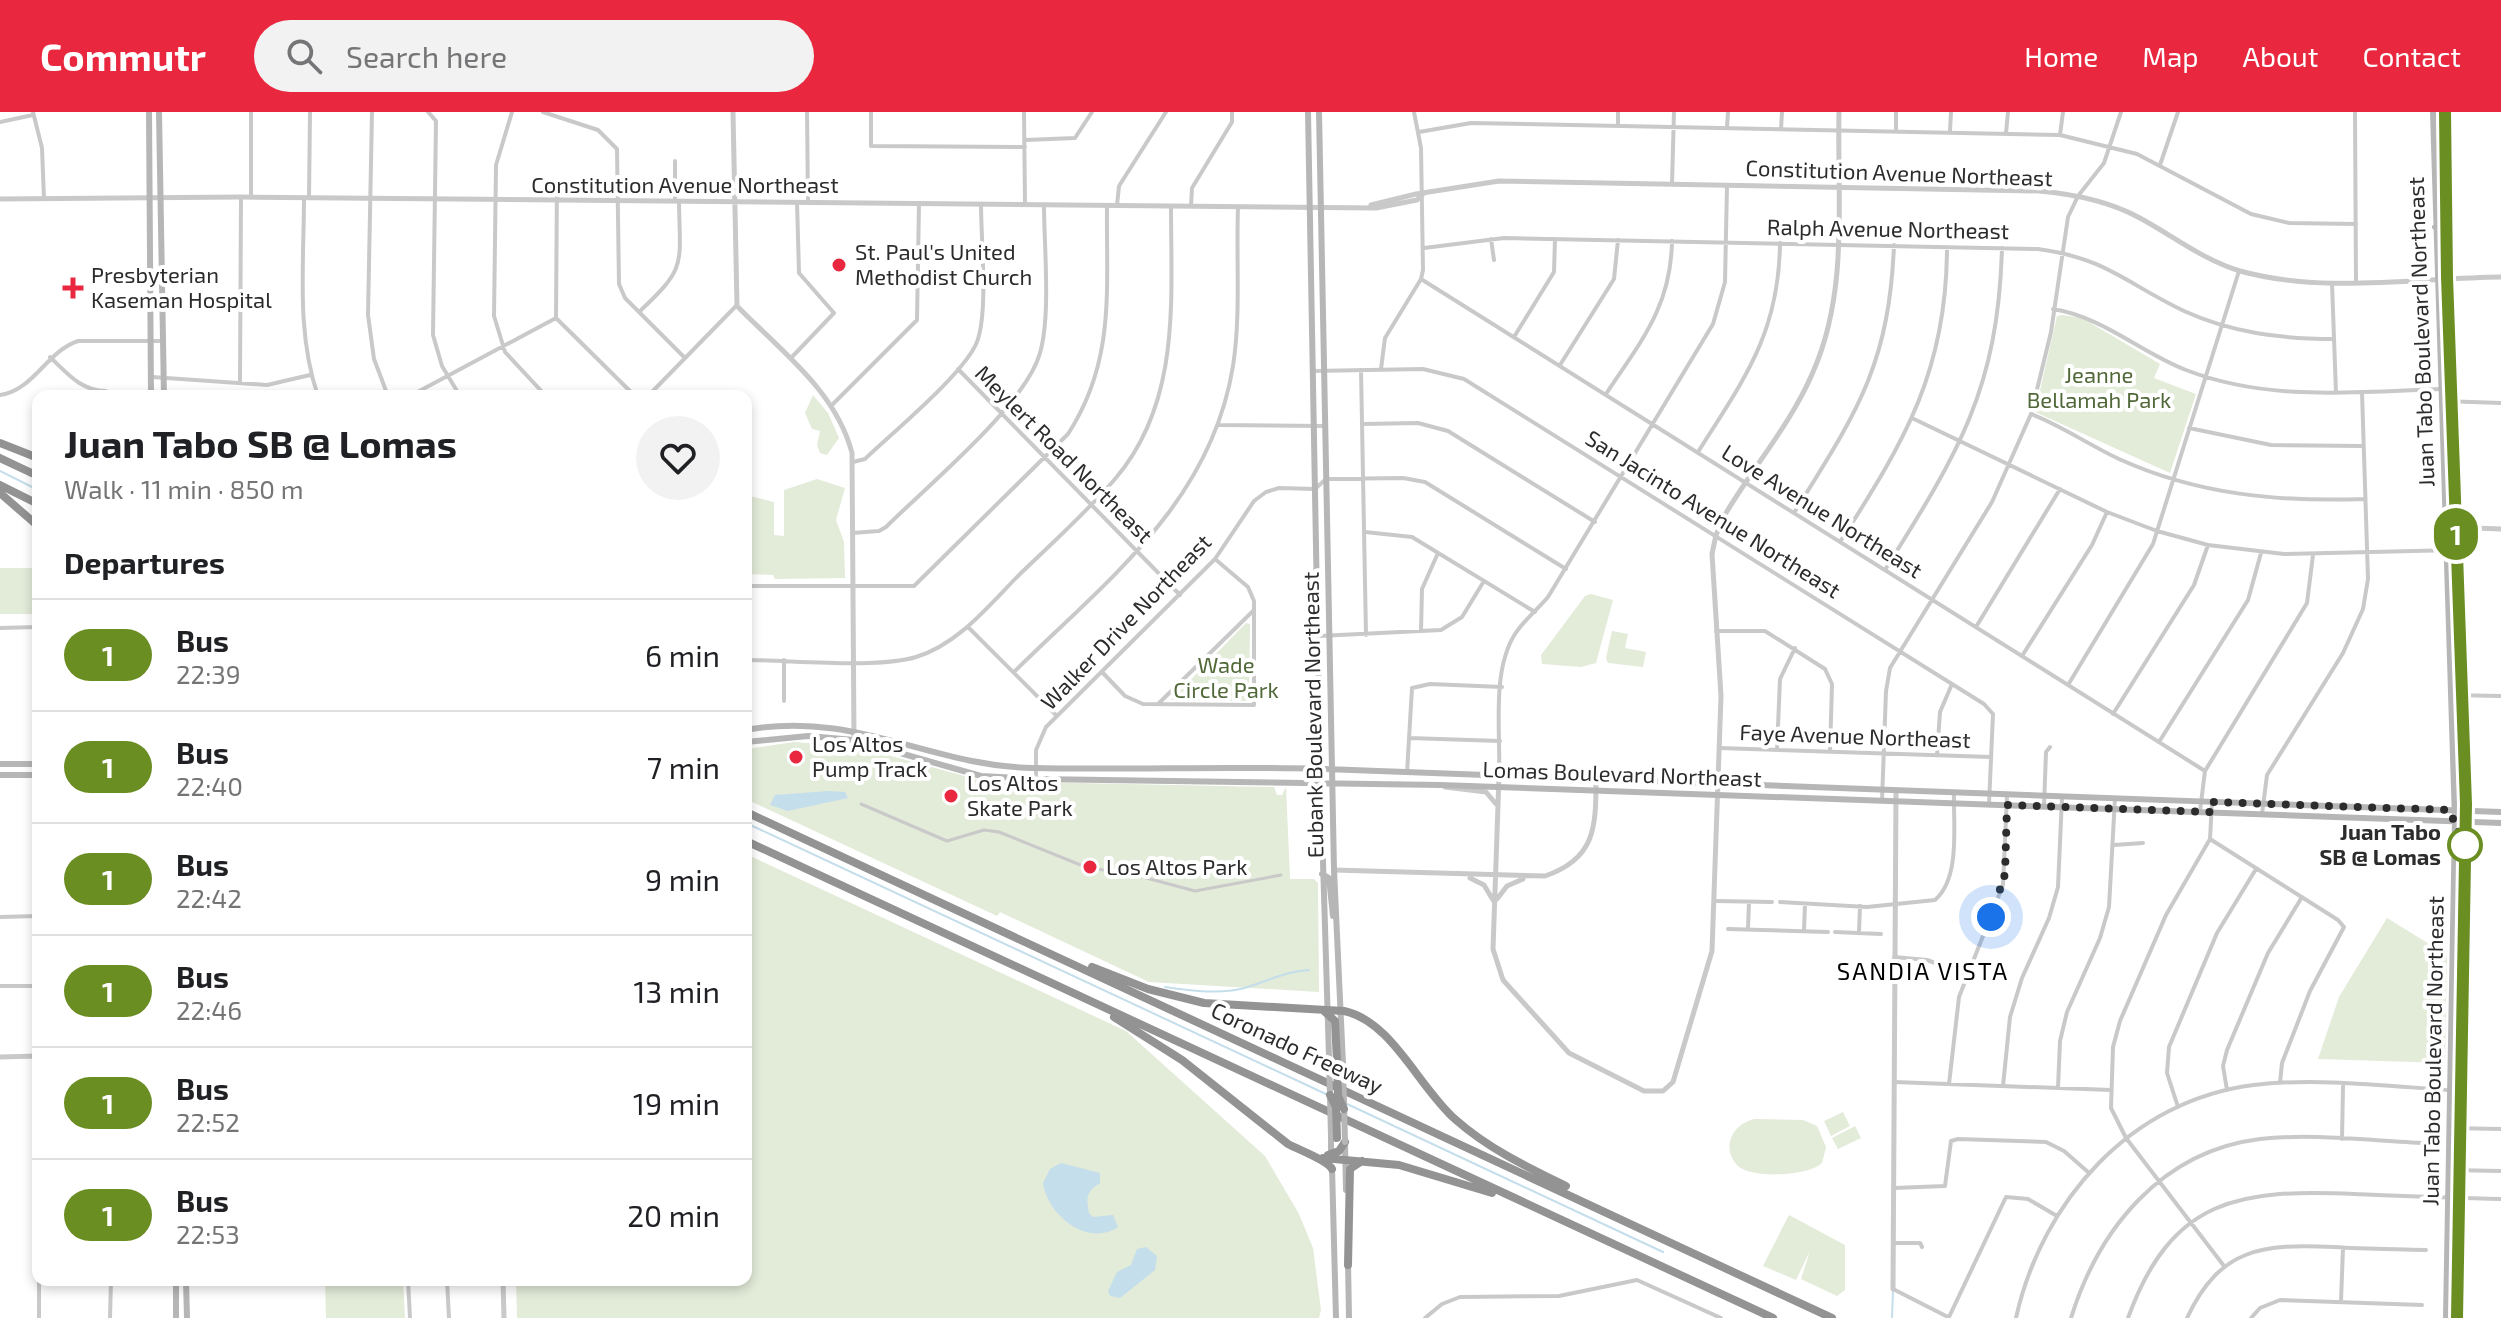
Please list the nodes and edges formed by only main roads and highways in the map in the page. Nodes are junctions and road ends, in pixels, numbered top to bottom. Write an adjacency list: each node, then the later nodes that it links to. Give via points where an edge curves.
1 (149, 112): 13 (main road)
2 (159, 112): 14 (main road)
3 (1308, 112): 7 (main road, Eubank Boulevard Northeast)
4 (1319, 112): 8 (main road, Eubank Boulevard Northeast)
5 (2433, 112): 9 (main road, Juan Tabo Boulevard Northeast)
6 (2445, 112): 12 (main road, Juan Tabo Boulevard Northeast)
7 (1308, 133): 8 (main road); 10 (main road, Eubank Boulevard Northeast)
8 (1319, 133): 11 (main road, Eubank Boulevard Northeast)
9 (2435, 227): 12 (main road); 37 (main road, Juan Tabo Boulevard Northeast)
10 (1311, 264): 11 (main road); 23 (main road, Eubank Boulevard Northeast)
11 (1322, 264): 24 (main road, Eubank Boulevard Northeast)
12 (2447, 277): 38 (main road, Juan Tabo Boulevard Northeast)
13 (153, 390)
14 (164, 390)
15 (0, 443): 16 (highway)
16 (32, 456)
17 (0, 458): 18 (highway)
18 (32, 473)
19 (0, 485): 21 (highway)
20 (0, 493): 22 (highway)
21 (32, 501)
22 (32, 521)
23 (1317, 562): 24 (main road); 30 (main road, Eubank Boulevard Northeast)
24 (1328, 562): 31 (main road, Eubank Boulevard Northeast)
25 (752, 729): 29 (main road, Lomas Boulevard Northeast, via 797,725 852,729 955,759 1036,768)
26 (752, 741): 34 (main road, Lomas Boulevard Northeast, via 808,736 854,740 981,776)
27 (0, 764): 28 (main road)
28 (32, 764)
29 (1214, 768): 30 (main road, Lomas Boulevard Northeast); 34 (main road, via 1212,775)
30 (1320, 769): 31 (main road, Lomas Boulevard Northeast); 35 (main road, Eubank Boulevard Northeast)
31 (1332, 770): 36 (main road, Eubank Boulevard Northeast); 37 (main road, Lomas Boulevard Northeast)
32 (0, 775): 33 (main road)
33 (32, 775)
34 (1175, 779): 35 (main road, Lomas Boulevard Northeast)
35 (1320, 782): 36 (main road, Lomas Boulevard Northeast); 45 (main road, Eubank Boulevard Northeast)
36 (1333, 782): 41 (main road, Lomas Boulevard Northeast); 46 (main road, Eubank Boulevard Northeast)
37 (2455, 810): 38 (main road, Lomas Boulevard Northeast); 41 (main road, Juan Tabo Boulevard Northeast)
38 (2466, 811): 39 (main road, Lomas Boulevard Northeast); 42 (main road, Juan Tabo Boulevard Northeast)
39 (2501, 812)
40 (752, 815): 47 (highway, Coronado Freeway)
41 (2455, 821): 42 (main road, Lomas Boulevard Northeast); 60 (main road, Juan Tabo Boulevard Northeast)
42 (2466, 822): 43 (main road, Lomas Boulevard Northeast); 61 (main road, Juan Tabo Boulevard Northeast)
43 (2501, 823)
44 (752, 844): 48 (highway, Coronado Freeway)
45 (1322, 874): 46 (main road, via 1329,878); 49 (main road, Eubank Boulevard Northeast)
46 (1338, 931): 49 (main road, Eubank Boulevard Northeast)
47 (1034, 945): 49 (highway, via 1181,998); 57 (highway, Coronado Freeway)
48 (1016, 968): 55 (highway, via 1146,1035 1288,1144); 58 (highway, Coronado Freeway)
49 (1335, 1012): 50 (highway); 51 (highway); 57 (highway, via 1367,1021 1384,1034 1426,1090 1465,1128)
50 (1328, 1028): 51 (main road)
51 (1336, 1060): 52 (main road, bridge); 53 (highway, bridge, via 1337,1092)
52 (1330, 1095): 54 (highway, bridge)
53 (1344, 1109): 54 (main road, bridge)
54 (1338, 1139): 55 (highway)
55 (1336, 1159): 56 (highway); 59 (main road); 66 (main road)
56 (1364, 1161): 58 (highway, via 1448,1177); 59 (highway, via 1350,1169)
57 (1600, 1208): 69 (highway, Coronado Freeway)
58 (1585, 1231): 68 (highway, Coronado Freeway)
59 (1348, 1265): 67 (main road)
60 (2447, 1285): 61 (main road); 70 (main road, Juan Tabo Boulevard Northeast)
61 (2458, 1285): 71 (main road, Juan Tabo Boulevard Northeast)
62 (176, 1286): 64 (main road)
63 (186, 1286): 65 (main road)
64 (176, 1318)
65 (187, 1318)
66 (1336, 1318)
67 (1349, 1318)
68 (1773, 1318)
69 (1832, 1318)
70 (2446, 1318)
71 (2457, 1318)

